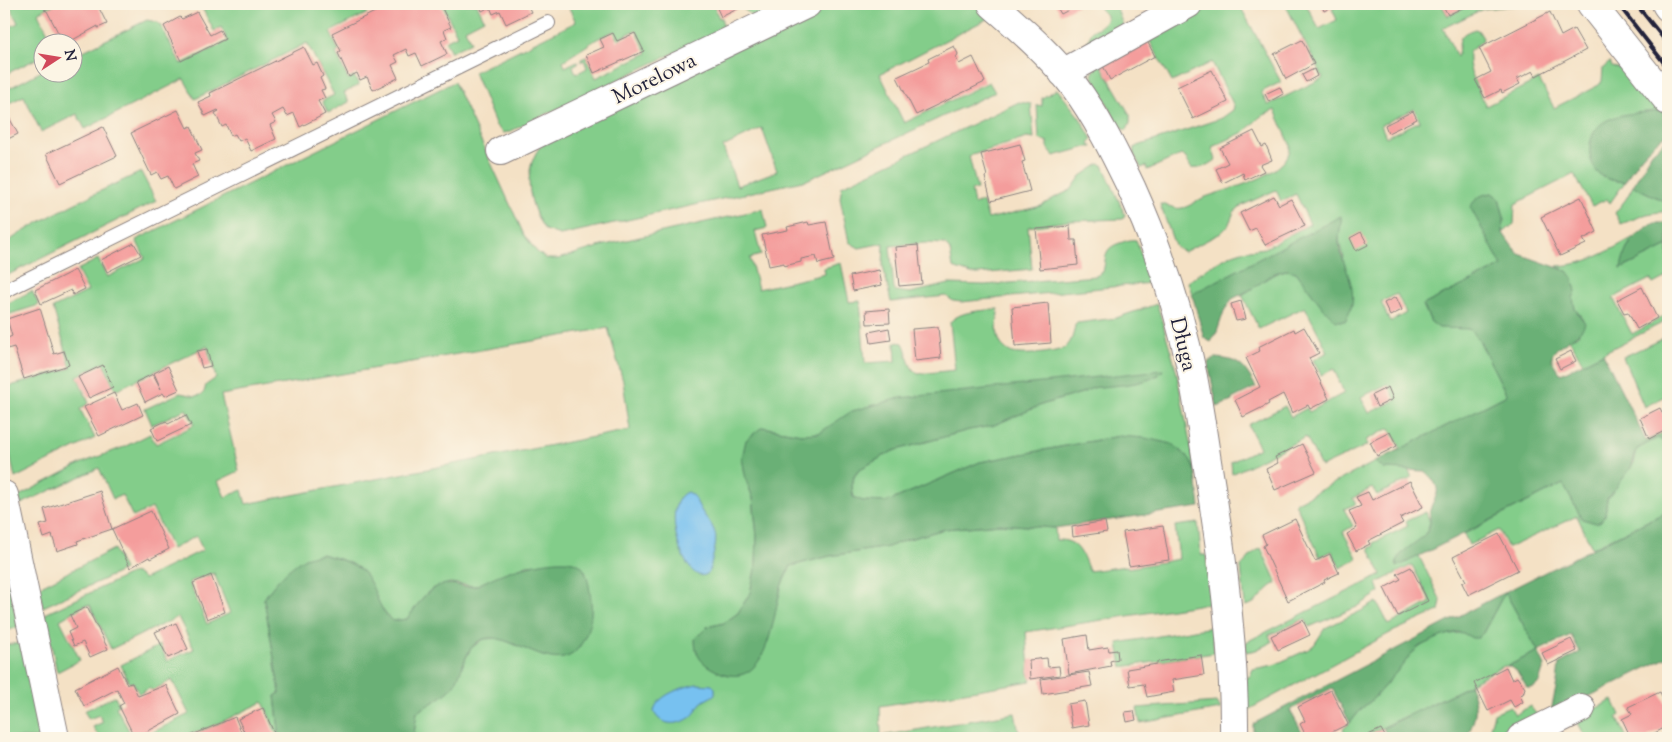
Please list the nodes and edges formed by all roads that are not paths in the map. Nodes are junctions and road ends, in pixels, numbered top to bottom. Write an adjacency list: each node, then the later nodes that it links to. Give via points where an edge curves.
1 (807, 4): 8 (street, Morelowa)
2 (992, 4): 6 (street, Długa)
3 (1188, 4): 6 (street)
4 (1591, 4): 7 (street)
5 (548, 23): 9 (lane, via 458,73)
6 (1063, 73): 13 (street, Długa, via 1108,139 1142,210 1166,274 1185,343 1217,522 1229,614)
7 (1668, 102)
8 (501, 151)
9 (4, 291)
10 (4, 495): 12 (street)
11 (1581, 708): 14 (street)
12 (55, 738)
13 (1234, 738)
14 (1521, 738)

